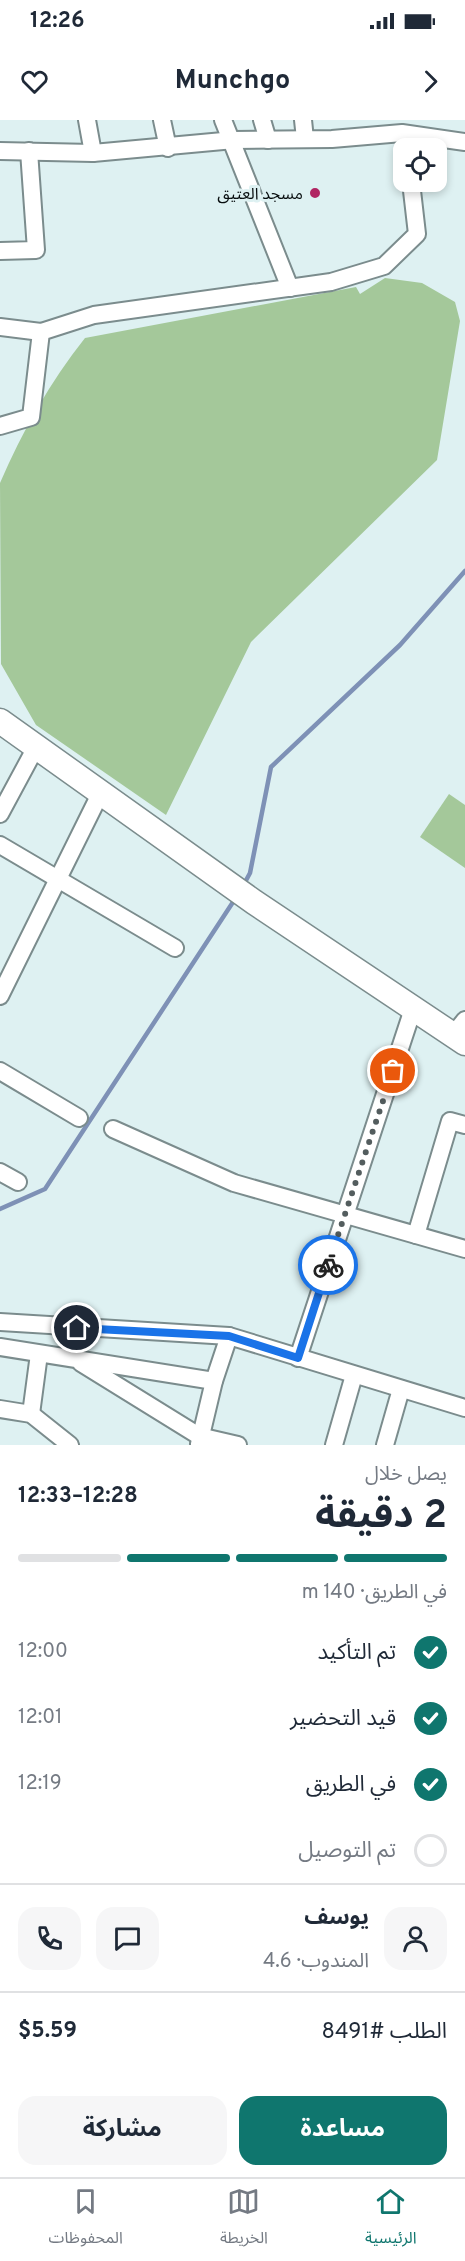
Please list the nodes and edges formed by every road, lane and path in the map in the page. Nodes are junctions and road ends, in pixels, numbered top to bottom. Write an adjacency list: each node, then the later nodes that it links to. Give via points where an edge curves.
1 (87, 120): 15 (street)
2 (162, 120): 12 (street)
3 (223, 120): 7 (street)
4 (262, 120): 8 (street)
5 (303, 120): 6 (street)
6 (305, 139): 8 (street); 9 (street)
7 (232, 140): 8 (street); 12 (street); 18 (street)
8 (268, 140)
9 (393, 141)
10 (447, 142): 11 (street)
11 (465, 142)
12 (168, 148): 15 (street)
13 (0, 151): 14 (street)
14 (29, 151): 15 (street); 17 (street, via 36,250)
15 (93, 153)
16 (412, 192): 18 (street, via 417,234 384,266 332,282)
17 (0, 251)
18 (290, 288): 20 (street, via 94,315)
19 (0, 327): 20 (street)
20 (41, 332): 21 (street, via 31,417)
21 (0, 426)
22 (0, 721): 23 (street)
23 (36, 747): 24 (street); 25 (street)
24 (100, 794): 27 (street); 30 (street)
25 (0, 814)
26 (0, 845): 27 (street)
27 (57, 881): 28 (street); 29 (street)
28 (175, 948)
29 (0, 996)
30 (413, 1009): 31 (street); 38 (street)
31 (461, 1033)
32 (0, 1071): 33 (street)
33 (79, 1118)
34 (465, 1125): 39 (street, via 450,1121)
35 (113, 1129): 38 (street, via 234,1183)
36 (0, 1172): 37 (street)
37 (18, 1182)
38 (345, 1215): 39 (street); 45 (street)
39 (416, 1235): 40 (street)
40 (465, 1249)
41 (0, 1323): 42 (street)
42 (229, 1336): 45 (street); 48 (street)
43 (0, 1347): 44 (street)
44 (39, 1354): 46 (street); 52 (street)
45 (298, 1358): 47 (street)
46 (73, 1359): 48 (street); 53 (street)
47 (354, 1375): 49 (street); 56 (street)
48 (214, 1381): 53 (street)
49 (401, 1389): 50 (street); 57 (street)
50 (465, 1408)
51 (0, 1410): 52 (street)
52 (31, 1414): 54 (street)
53 (199, 1440): 55 (street)
54 (70, 1445)
55 (238, 1445)
56 (334, 1445)
57 (385, 1445)

